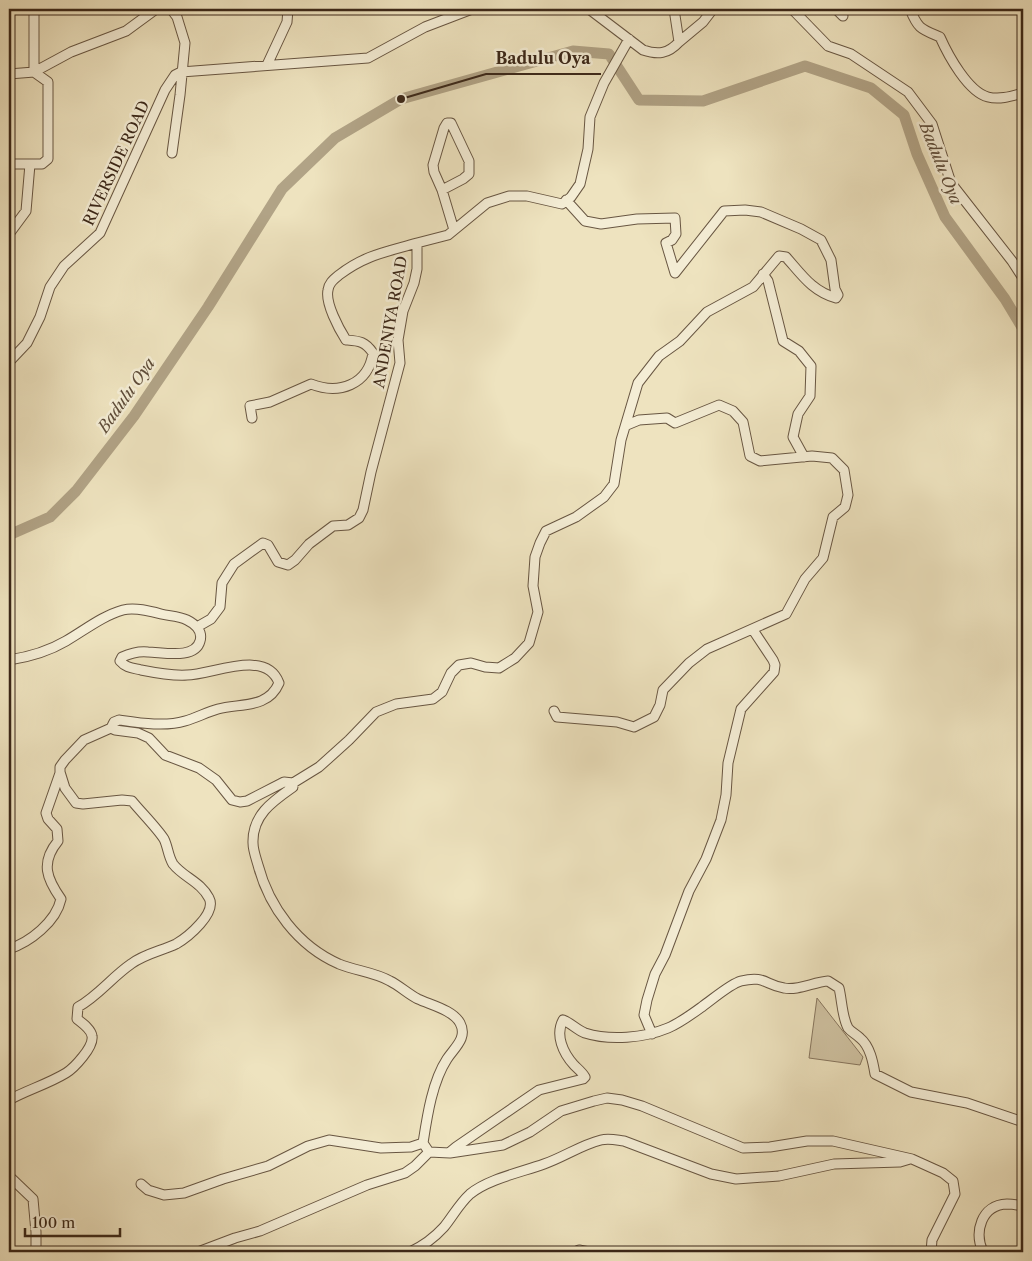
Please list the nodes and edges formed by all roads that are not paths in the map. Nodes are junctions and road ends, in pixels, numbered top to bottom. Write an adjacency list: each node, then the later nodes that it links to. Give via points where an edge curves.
1 (34, 9): 16 (street)
2 (156, 9): 16 (street, via 126,30 71,52)
3 (170, 9): 17 (street, via 177,17 185,43)
4 (288, 9): 15 (street, via 287,22)
5 (467, 9): 15 (street, via 368,58)
6 (589, 9): 13 (street)
7 (674, 9): 14 (street)
8 (713, 9): 14 (street)
9 (792, 9): 29 (street, via 828,46 851,54 908,92 932,124 951,183)
10 (836, 9): 12 (street)
11 (910, 9): 19 (street, via 916,24 940,37 949,57 972,86 987,97 1000,99)
12 (843, 16)
13 (629, 39): 14 (street, via 653,53 664,53); 24 (street, via 598,96 590,118 588,149 580,184)
14 (679, 42)
15 (267, 65): 17 (street)
16 (34, 72): 18 (street); 22 (street, via 48,82 48,159 42,164)
17 (181, 72): 20 (street); 30 (street, RIVERSIDE ROAD, via 165,90 100,233 64,266 50,286 27,343)
18 (9, 74)
19 (1020, 92)
20 (172, 153)
21 (9, 164): 22 (street)
22 (30, 164): 26 (street, via 26,211)
23 (442, 190): 23 (street, via 469,174 469,161 451,123 446,123 433,165); 25 (street)
24 (566, 200): 25 (street, ANDENIYA ROAD, via 562,204 527,196 508,196 487,203); 28 (street, via 585,221 601,224 675,218 676,234 666,243 675,273 724,211 760,212 820,240 831,260 838,295 836,298 811,286 786,257 779,256)
25 (454, 230): 27 (street, ANDENIYA ROAD, via 448,235)
26 (10, 231)
27 (417, 243): 31 (street, via 366,258 330,282 327,292 335,322 346,340 368,345 373,353 371,364 362,378 341,388 321,388 311,384 270,402 250,406); 34 (street, ANDENIYA ROAD, via 417,269 403,311 398,340 400,363 359,518 348,525 332,526 288,564 278,562 268,545 263,543 234,564 222,583 220,607 211,619)
28 (763, 274): 32 (street, via 752,287 706,312 680,341 659,356 638,383); 33 (street, via 768,281 783,341 799,351 811,366 810,396 798,414 793,437)
29 (1023, 278)
30 (10, 360)
31 (252, 418)
32 (626, 426): 33 (street, via 639,420 667,418 675,423 719,405 733,410 743,422 750,456 760,462); 40 (street, via 614,484 604,497 576,517 546,531 540,543 533,586 538,612 529,643 515,658 499,668 471,663 459,665 434,699 396,704 376,712 319,767)
33 (804, 457): 35 (street, via 832,458 844,470 848,495 845,507 833,517 823,558 805,579 786,614)
34 (197, 627): 36 (street, via 186,619 123,610 91,624 66,642 27,658); 38 (street, via 200,642 193,650 179,654 131,653 120,661 124,666 188,676 232,667 261,666 276,676 276,689 256,704 219,709 184,722 165,724 119,720)
35 (753, 630): 37 (street, via 701,653 663,690 654,717 634,727 617,722 557,717); 42 (street, via 773,660 774,672 740,709 728,763 721,820 647,1000 644,1015)
36 (9, 660)
37 (554, 711)
38 (111, 728): 39 (street, via 84,740 65,760); 40 (street, via 149,738 165,755 199,768 216,780 232,800 247,801 284,782)
39 (60, 772): 41 (street, via 46,812 57,829 58,841 47,866 50,884 61,899 60,907 31,938); 43 (street, via 65,788 76,803 132,801 164,839 174,865 200,886 211,903 207,916 188,936 130,964 78,1007 77,1019 89,1030 92,1044 66,1073)
40 (293, 783): 45 (street, via 293,787 268,804 253,834 252,844 260,876 277,911 314,950 340,964 390,981 410,996 453,1014 461,1024 462,1037 439,1074)
41 (9, 949)
42 (652, 1034): 44 (street, via 682,1021 739,981 759,978 784,988 796,988 828,981 839,988 849,1030 862,1039 873,1060 875,1074 911,1092 967,1103); 47 (street, via 602,1036 586,1033 562,1020 560,1041 572,1063 585,1077 539,1090)
43 (9, 1100)
44 (1023, 1122)
45 (423, 1143): 46 (street); 50 (street, via 411,1147 381,1148 329,1140 308,1146 268,1166 184,1194 164,1195)
46 (429, 1152): 47 (street); 53 (street, via 405,1173)
47 (450, 1153): 48 (street, via 503,1145 561,1111 606,1098 642,1106 743,1148 833,1141)
48 (912, 1158): 54 (street, via 900,1162 834,1164 779,1176 736,1179 711,1174 624,1141 602,1140 471,1193 444,1227 424,1246); 57 (street, via 953,1181 954,1194 932,1240)
49 (9, 1176): 52 (street, via 33,1199)
50 (141, 1184)
51 (1023, 1206): 58 (street, via 1006,1204 993,1207 982,1219 979,1242)
52 (36, 1252)
53 (198, 1252)
54 (410, 1252)
55 (575, 1252): 56 (street)
56 (589, 1252)
57 (931, 1252)
58 (983, 1252)

